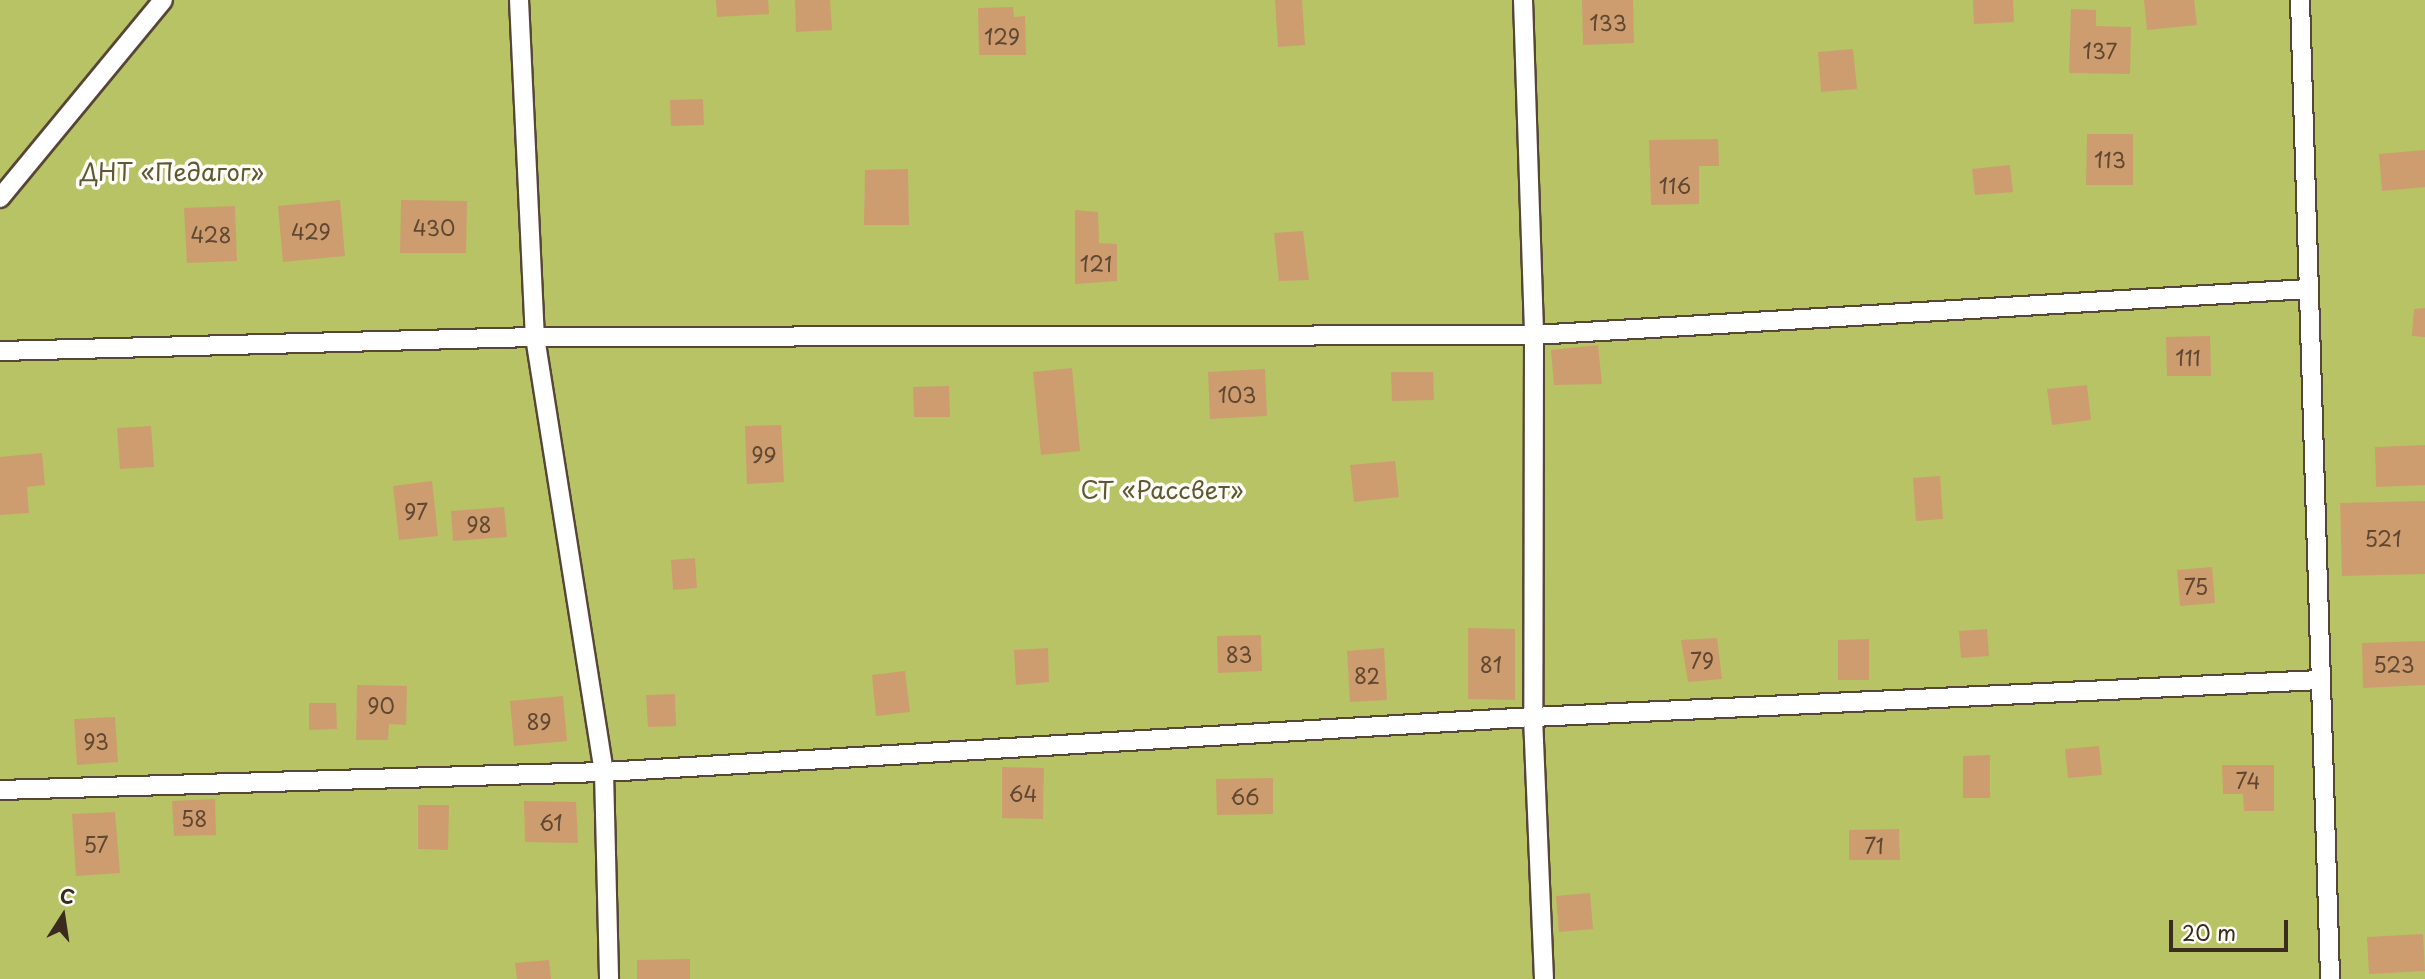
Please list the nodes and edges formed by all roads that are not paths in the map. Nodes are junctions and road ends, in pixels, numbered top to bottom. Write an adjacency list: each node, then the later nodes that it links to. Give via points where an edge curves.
1 (163, 0): 5 (lane)
2 (519, 0): 8 (lane)
3 (1523, 0): 7 (lane)
4 (2300, 0): 6 (lane)
5 (0, 198)
6 (2309, 289): 7 (lane); 10 (lane)
7 (1534, 335): 8 (lane); 11 (lane)
8 (535, 337): 9 (lane); 12 (lane)
9 (0, 351)
10 (2321, 680): 11 (lane); 16 (lane)
11 (1533, 717): 12 (lane); 15 (lane)
12 (604, 772): 13 (lane); 14 (lane)
13 (0, 790)
14 (609, 979)
15 (1544, 979)
16 (2330, 979)

